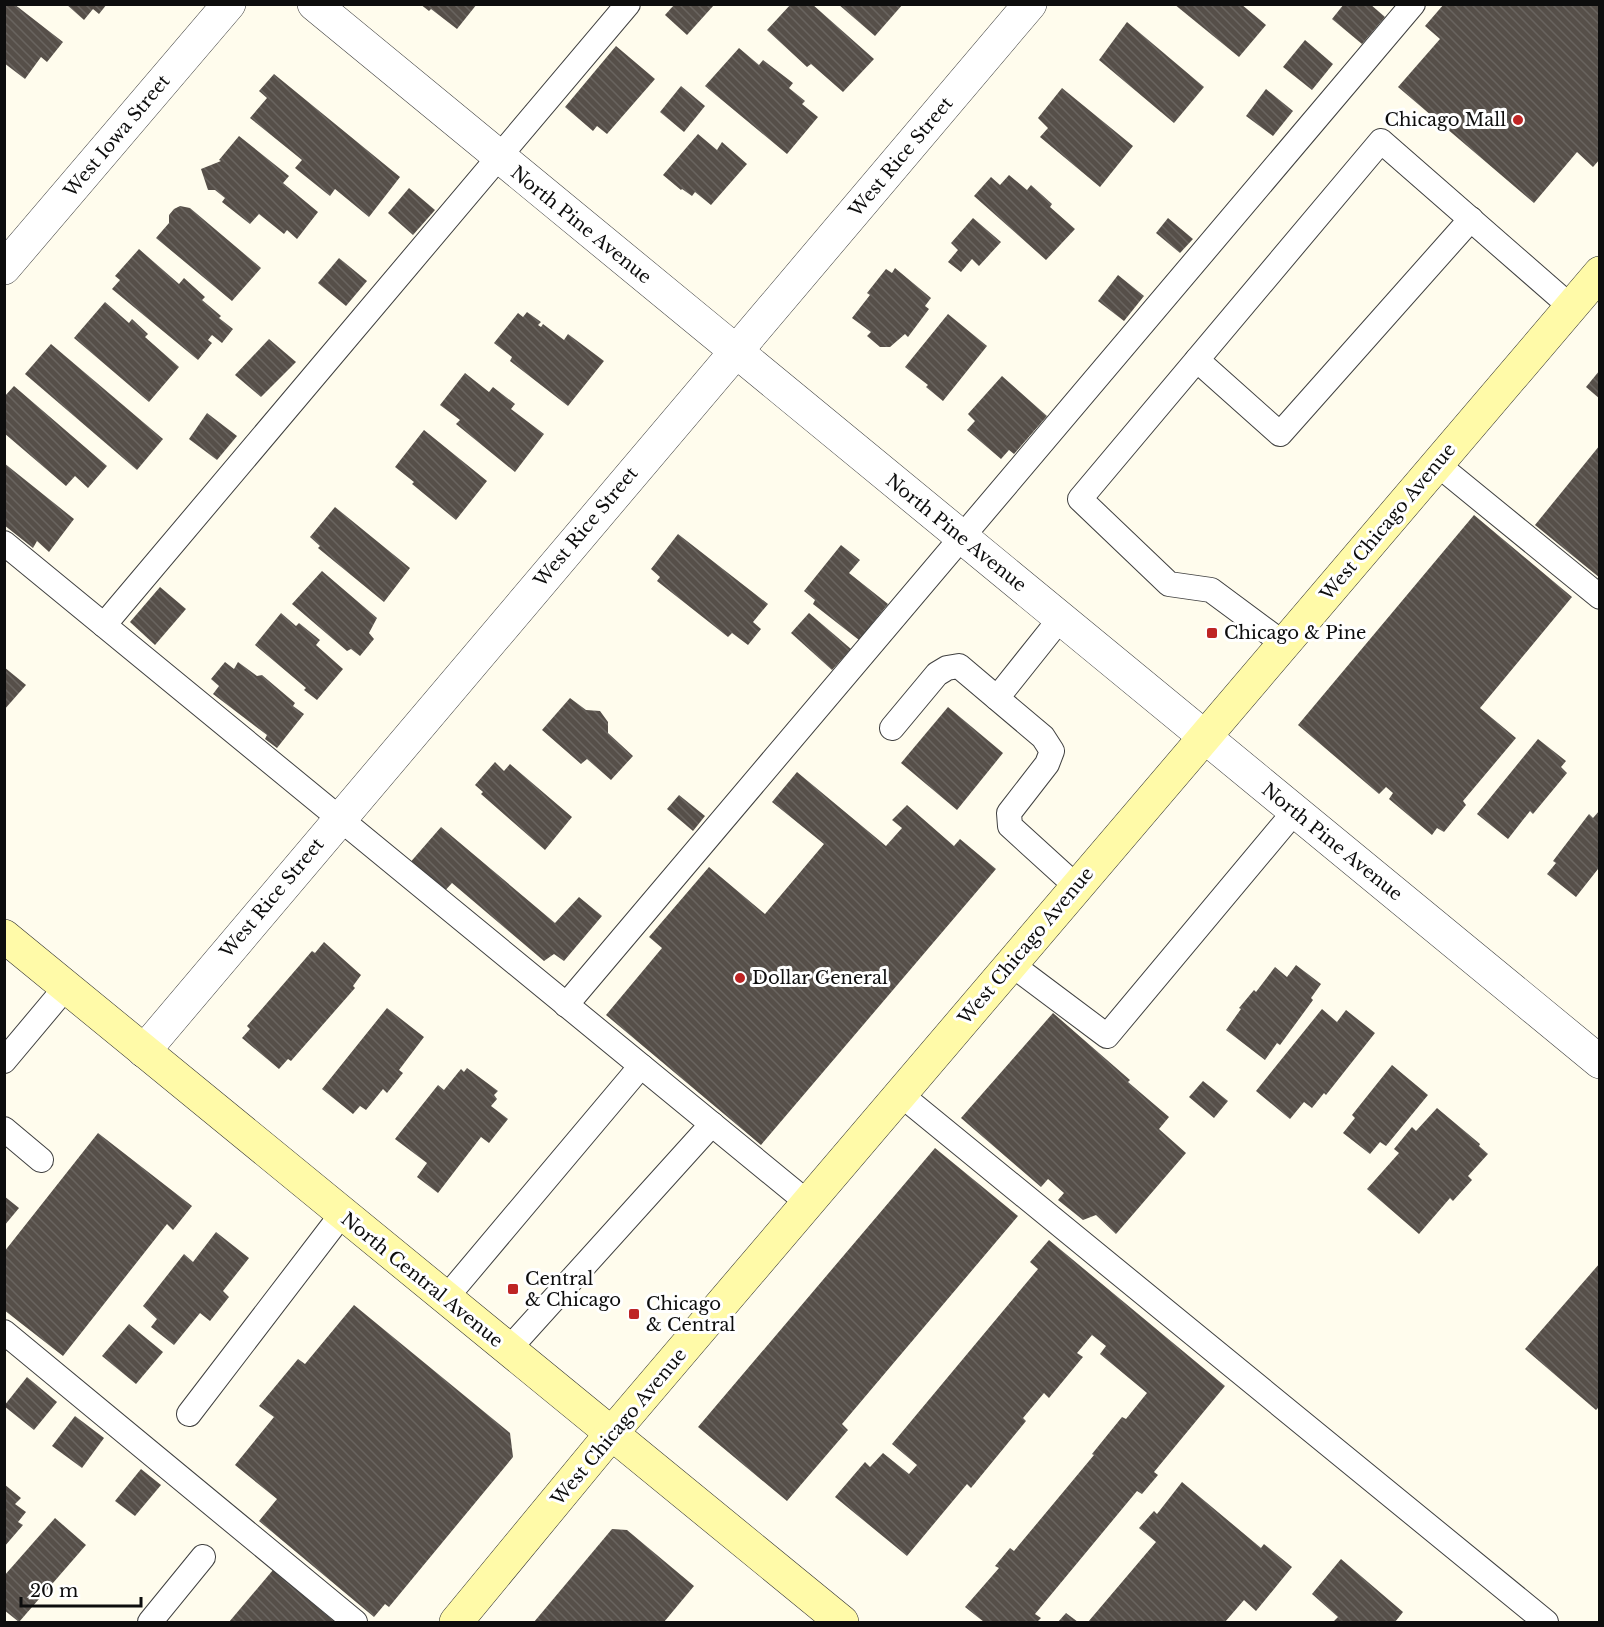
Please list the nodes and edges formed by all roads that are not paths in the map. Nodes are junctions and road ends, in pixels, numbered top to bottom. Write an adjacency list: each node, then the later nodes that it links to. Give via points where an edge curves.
1 (229, 4): 8 (street, West Iowa Street)
2 (314, 4): 6 (street, North Pine Avenue)
3 (628, 4): 6 (lane)
4 (1030, 4): 11 (street, West Rice Street)
5 (1413, 4): 14 (lane)
6 (499, 157): 11 (street, North Pine Avenue); 18 (lane)
7 (1471, 219): 10 (lane); 12 (lane, via 1280,434); 12 (lane, via 1381,141)
8 (4, 268)
9 (1599, 273): 10 (main road, West Chicago Avenue)
10 (1571, 307): 13 (main road, West Chicago Avenue)
11 (735, 352): 14 (street, North Pine Avenue); 24 (street, West Rice Street)
12 (1197, 360): 19 (lane, via 1080,498 1169,584 1211,590)
13 (1437, 464): 16 (lane); 19 (main road, West Chicago Avenue)
14 (962, 538): 17 (street, North Pine Avenue); 29 (lane)
15 (4, 543): 18 (lane)
16 (1599, 597)
17 (1060, 619): 20 (lane); 22 (street, North Pine Avenue)
18 (104, 625): 24 (lane)
19 (1284, 644): 22 (main road, West Chicago Avenue)
20 (998, 698): 21 (lane, via 958,666 947,668 937,674); 25 (lane, via 1043,737 1052,750 1047,764 1009,813 1010,826)
21 (892, 728)
22 (1204, 737): 23 (street, North Pine Avenue); 25 (main road, West Chicago Avenue)
23 (1295, 811): 27 (lane, via 1107,1036); 32 (street, North Pine Avenue)
24 (339, 818): 29 (lane); 30 (street, West Rice Street)
25 (1077, 887): 27 (main road, West Chicago Avenue)
26 (4, 936): 28 (main road, North Central Avenue)
27 (1011, 964): 34 (main road, West Chicago Avenue)
28 (66, 987): 30 (main road, North Central Avenue); 31 (lane)
29 (566, 1005): 33 (lane)
30 (144, 1051): 39 (main road, North Central Avenue)
31 (4, 1061)
32 (1599, 1062)
33 (641, 1066): 35 (lane); 40 (lane)
34 (900, 1094): 38 (main road, West Chicago Avenue); 50 (lane)
35 (711, 1124): 38 (lane); 42 (lane)
36 (4, 1129): 37 (lane)
37 (41, 1160)
38 (808, 1203): 44 (main road, West Chicago Avenue)
39 (342, 1214): 40 (main road, North Central Avenue); 43 (lane)
40 (445, 1299): 42 (main road, North Central Avenue)
41 (4, 1332): 47 (lane)
42 (508, 1350): 44 (main road, North Central Avenue)
43 (189, 1414)
44 (611, 1434): 48 (main road, West Chicago Avenue); 49 (main road, North Central Avenue)
45 (203, 1557): 46 (lane)
46 (150, 1623)
47 (355, 1623)
48 (456, 1623)
49 (842, 1623)
50 (1546, 1623)

